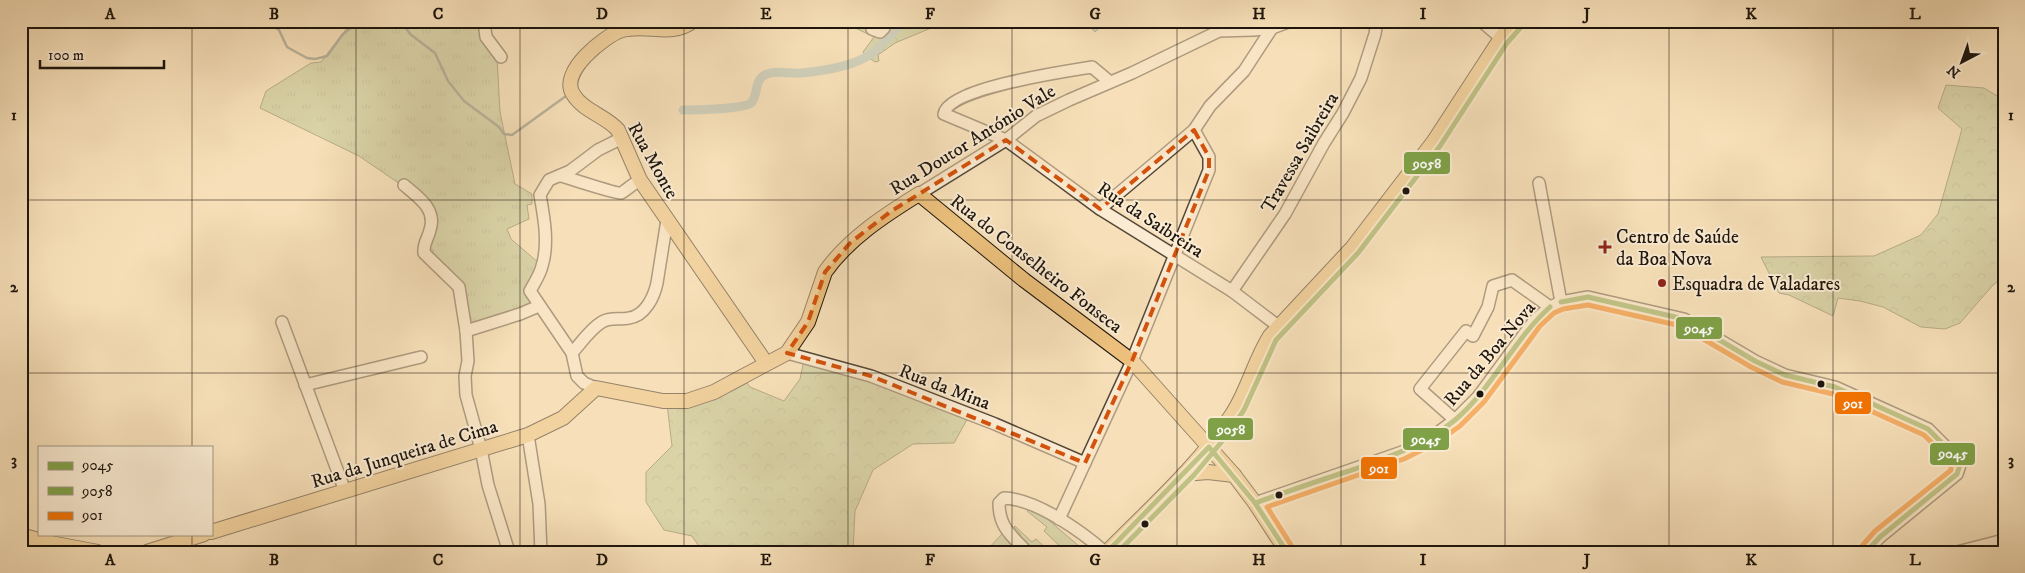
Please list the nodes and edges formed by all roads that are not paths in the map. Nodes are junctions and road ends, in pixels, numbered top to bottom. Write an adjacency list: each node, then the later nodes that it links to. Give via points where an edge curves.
1 (484, 21): 9 (street, via 486,37)
2 (693, 21): 12 (main road, Rua Monte, via 674,30 634,28 621,31 591,50 575,69 570,84 572,93 584,106 613,124)
3 (1291, 21): 7 (street, Rua Doutor António Vale)
4 (1377, 21): 22 (street, Travessa Saibreira, via 1361,78 1343,113 1284,214)
5 (1481, 21): 8 (street)
6 (1516, 21): 8 (main road)
7 (1272, 28): 10 (street, Rua Doutor António Vale, via 1219,31); 11 (street, via 1244,71 1210,106)
8 (1501, 38): 27 (main road, via 1434,141 1352,248)
9 (501, 57)
10 (1110, 82): 13 (street, Rua Doutor António Vale, via 1036,116); 13 (street, Rua da Saibreira, via 1092,67 977,91 948,105 944,114)
11 (1194, 130): 19 (street); 21 (street, via 1209,157 1209,170)
12 (622, 138): 14 (street, via 598,150); 15 (main road, Rua Monte)
13 (1006, 140): 18 (street, Rua Doutor António Vale); 19 (street, Rua da Saibreira)
14 (561, 176): 15 (street, via 614,194 622,193); 24 (street, via 548,180 540,195 545,220 544,249 542,266 530,291)
15 (640, 180): 20 (main road, Rua Monte)
16 (1539, 183): 23 (street)
17 (404, 184): 28 (street, via 431,212 431,229 423,245 424,253 459,287)
18 (919, 194): 30 (main road, Rua Doutor António Vale, via 850,243 830,265 805,329); 32 (main road, Rua do Conselheiro Fonseca, via 1024,280)
19 (1100, 209): 21 (street, Rua da Saibreira)
20 (667, 220): 29 (street, via 657,284 650,302 636,316 601,323); 33 (main road, Rua Monte)
21 (1174, 256): 22 (street, Rua da Saibreira); 32 (street)
22 (1232, 291): 27 (street, Rua da Saibreira)
23 (1561, 302): 25 (street, Rua da Boa Nova); 57 (street, Rua da Boa Nova, via 1588,297 1684,319 1785,375 1835,387 1928,429 1957,458 1960,465 1957,474)
24 (539, 306): 28 (street); 29 (street)
25 (1550, 307): 36 (street, Rua da Boa Nova, via 1534,321 1478,398); 36 (street, via 1512,280 1493,286 1488,307 1473,336 1466,331 1420,389)
26 (282, 322): 34 (street)
27 (1278, 326): 38 (main road, via 1262,347 1232,414)
28 (466, 331): 39 (street, via 466,395)
29 (572, 353): 35 (street, via 577,376)
30 (787, 353): 33 (main road, Rua Doutor António Vale); 40 (street, Rua da Mina, via 871,376)
31 (421, 357): 34 (street)
32 (1132, 361): 38 (main road, Rua do Conselheiro Fonseca); 40 (street)
33 (766, 363): 35 (main road, Rua Doutor António Vale, via 714,392 687,401 663,401)
34 (305, 384): 43 (street)
35 (596, 388): 37 (main road, Rua da Junqueira de Cima, via 563,418)
36 (1455, 420): 44 (street, Rua da Boa Nova, via 1432,437 1402,452)
37 (528, 435): 39 (main road, Rua da Junqueira de Cima); 53 (street, via 539,504)
38 (1209, 448): 41 (main road); 42 (main road, Rua do Conselheiro Fonseca)
39 (481, 449): 43 (main road, Rua da Junqueira de Cima); 52 (street, via 488,485)
40 (1085, 463): 45 (street)
41 (1184, 474): 42 (main road); 55 (main road)
42 (1234, 475): 44 (main road, Rua do Conselheiro Fonseca)
43 (345, 490): 46 (main road, Rua da Junqueira de Cima)
44 (1255, 503): 56 (main road, Rua do Conselheiro Fonseca)
45 (1059, 519): 54 (street, via 1015,498 1004,498 999,503 999,516 1005,528); 55 (street)
46 (212, 532)
47 (21, 535): 50 (main road)
48 (198, 536): 51 (main road)
49 (2004, 540): 58 (street)
50 (98, 552)
51 (147, 552)
52 (509, 552)
53 (541, 552)
54 (1027, 552)
55 (1106, 552)
56 (1288, 552)
57 (1866, 552)
58 (1957, 552)

